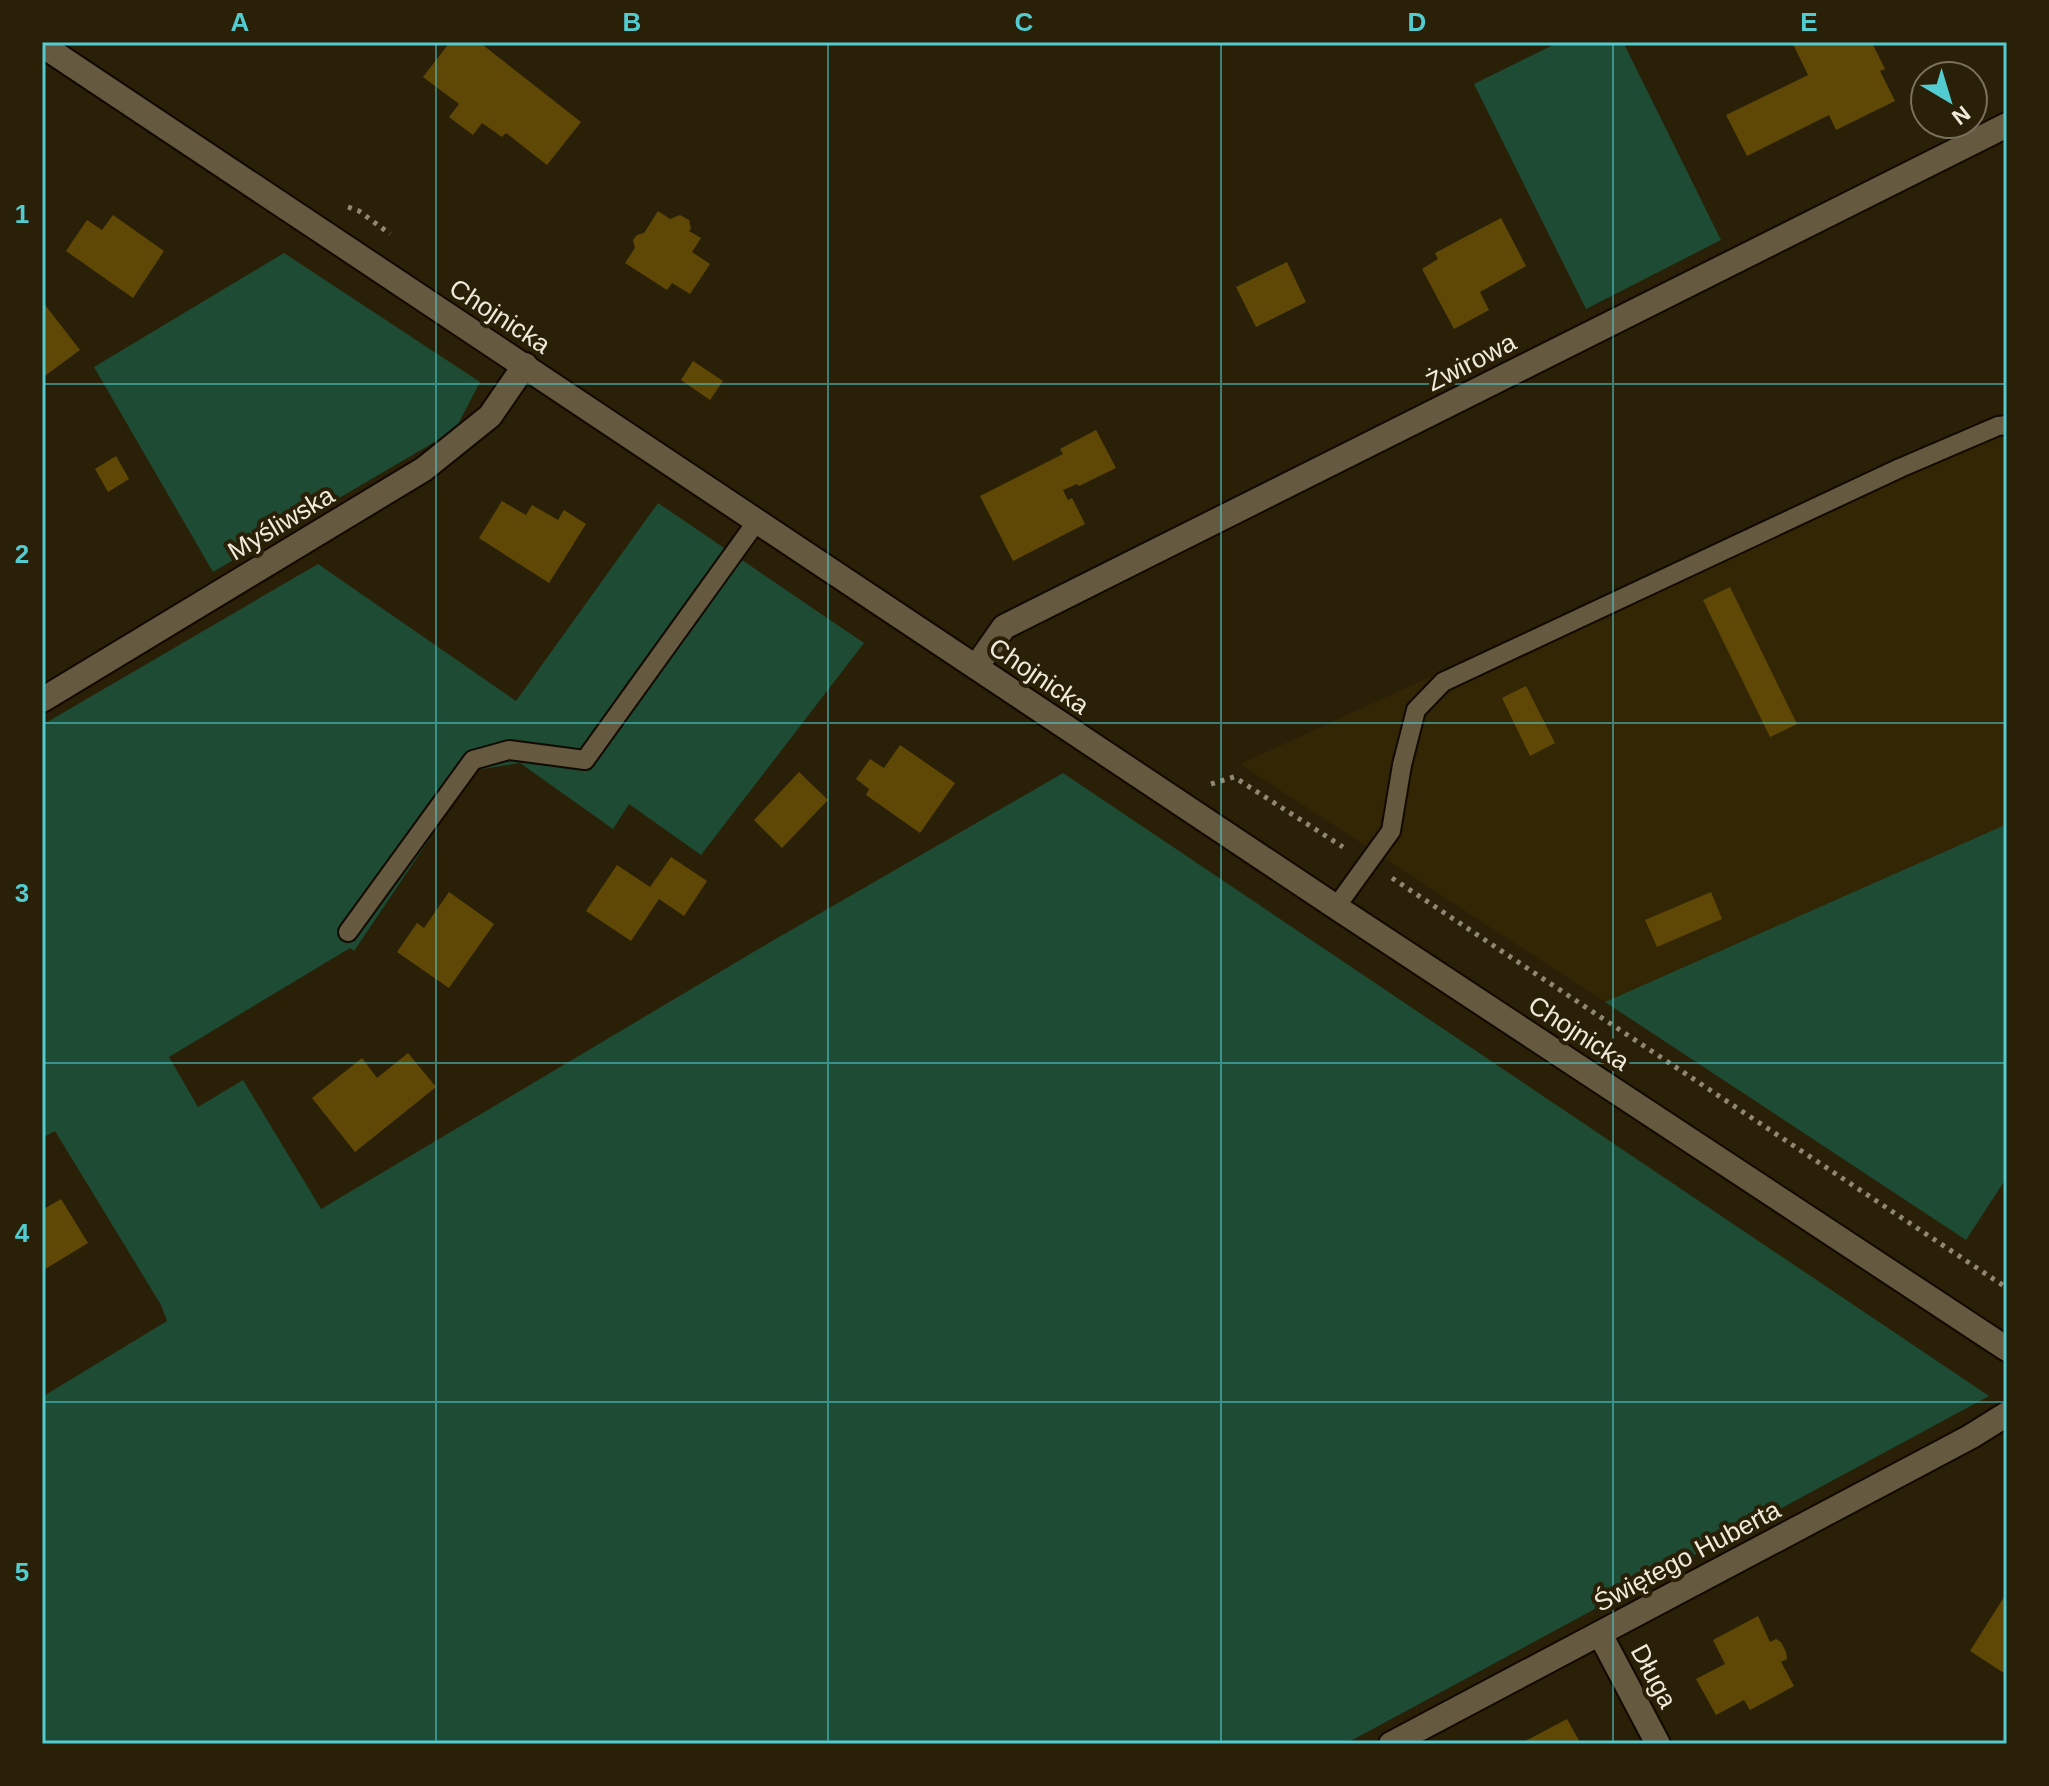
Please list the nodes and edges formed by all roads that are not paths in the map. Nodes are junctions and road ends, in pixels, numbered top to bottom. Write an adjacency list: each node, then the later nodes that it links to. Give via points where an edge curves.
1 (43, 47): 3 (street, Chojnicka)
2 (2007, 125): 6 (street, Żwirowa, via 1004,627)
3 (525, 365): 5 (street, Chojnicka); 7 (street, Myśliwska, via 490,416 424,469)
4 (2007, 425): 8 (lane, via 1900,468 1443,682 1416,710 1391,831)
5 (757, 521): 6 (street, Chojnicka); 9 (lane, via 585,760 509,750 473,760)
6 (976, 667): 8 (street, Chojnicka)
7 (42, 700)
8 (1336, 907): 10 (street, Chojnicka)
9 (348, 932)
10 (2007, 1349)
11 (2007, 1414): 12 (street, Świętego Huberta)
12 (1600, 1634): 13 (street, Świętego Huberta); 14 (street, Długa)
13 (1391, 1744)
14 (1658, 1744)

